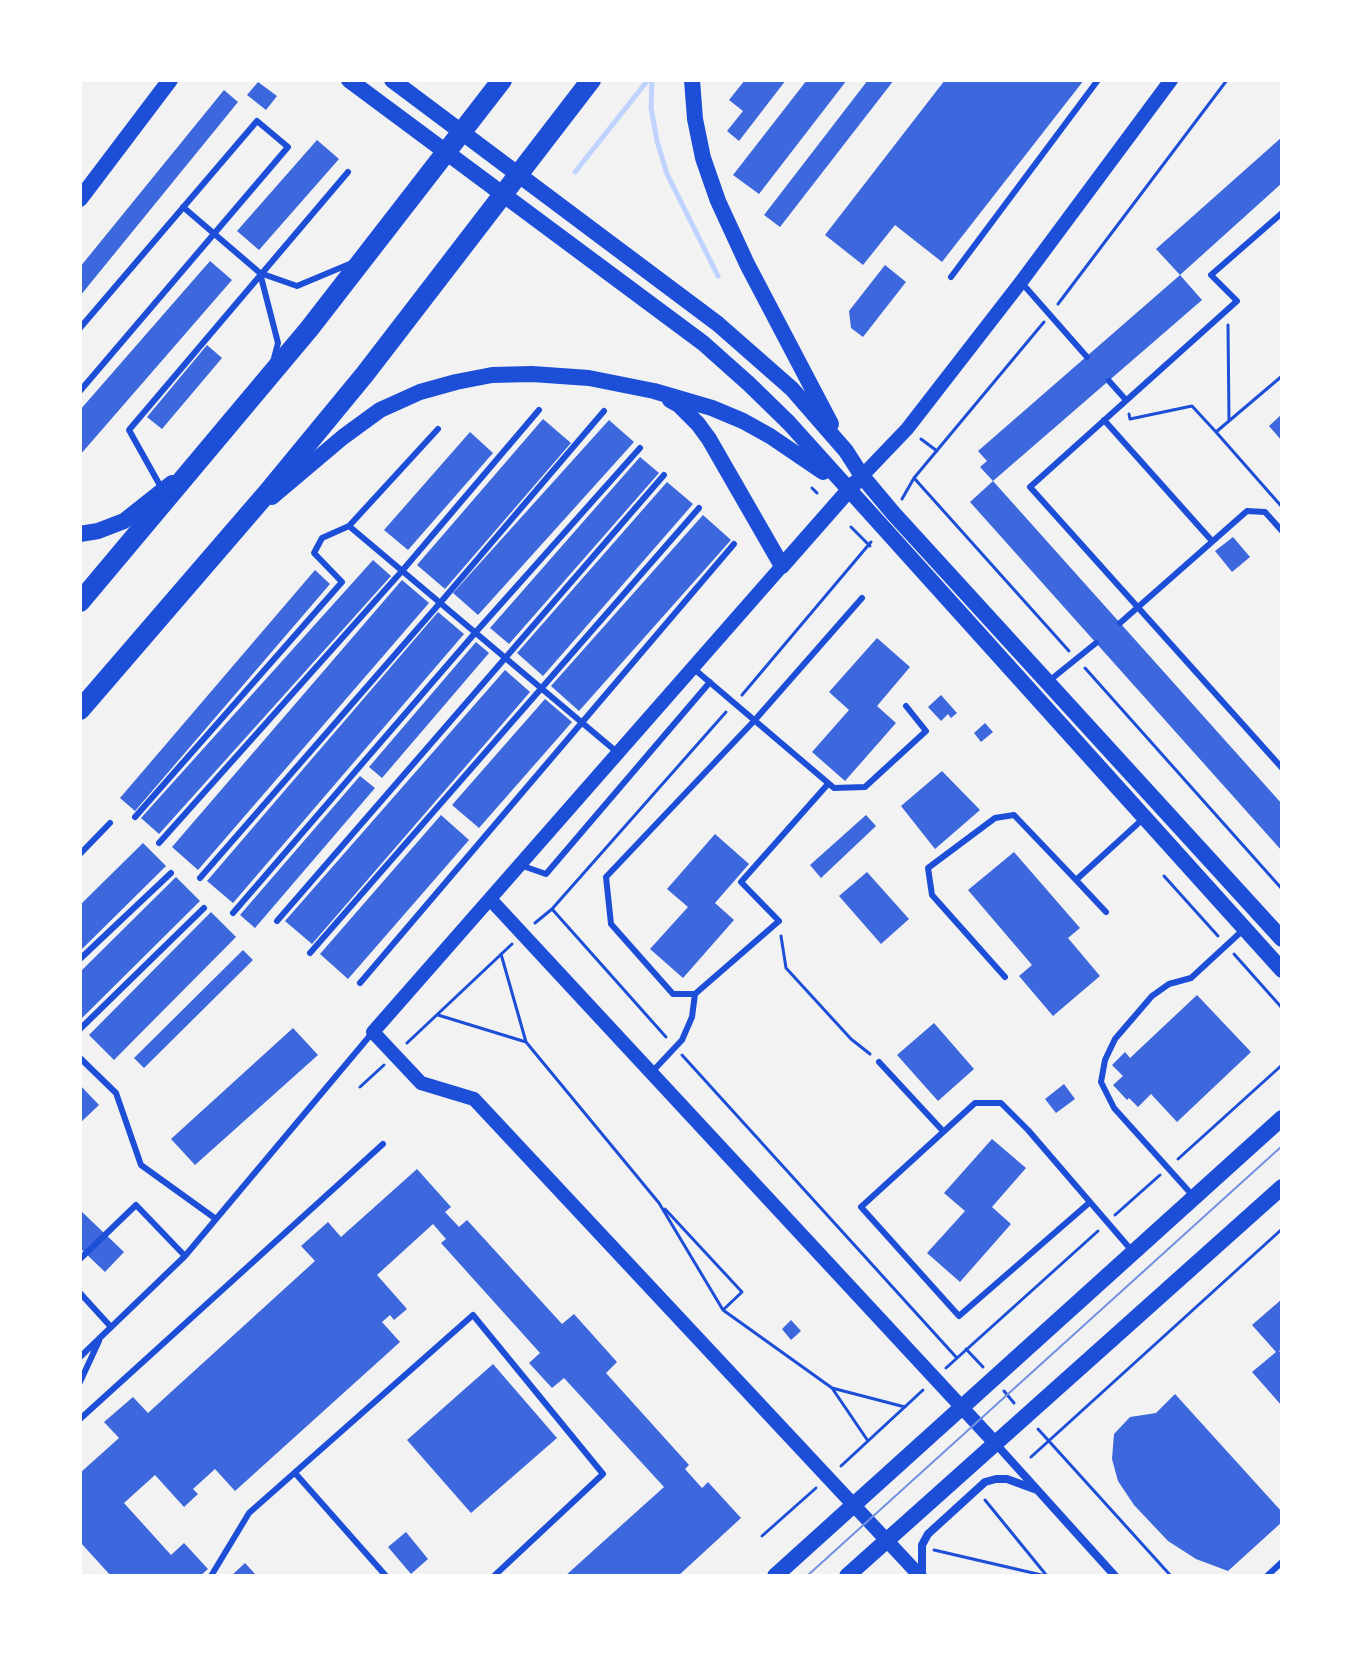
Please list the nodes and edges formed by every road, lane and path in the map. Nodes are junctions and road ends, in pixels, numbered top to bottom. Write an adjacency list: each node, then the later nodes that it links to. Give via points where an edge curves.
1 (170, 80): 13 (main road)
2 (349, 80): 29 (main road, via 703,343)
3 (392, 80): 30 (main road, via 718,324)
4 (494, 80): 11 (main road)
5 (502, 80): 11 (highway)
6 (591, 80): 54 (highway, via 365,374)
7 (692, 80): 25 (main road, via 703,158 718,201)
8 (1098, 80): 19 (lane)
9 (1171, 80): 20 (street)
10 (1227, 80): 22 (path)
11 (472, 120): 17 (highway)
12 (348, 172): 18 (lane)
13 (80, 199)
14 (183, 207): 16 (lane); 16 (lane, via 257,121 288,147); 23 (lane)
15 (1282, 213): 21 (lane, via 1211,275 1237,301)
16 (214, 233): 18 (lane); 31 (lane)
17 (366, 256): 18 (lane, via 297,286); 27 (highway)
18 (260, 273): 27 (lane, via 278,343); 50 (lane, via 129,430)
19 (951, 277)
20 (1021, 282): 22 (lane); 45 (street, via 907,429)
21 (1228, 309): 33 (lane); 37 (path)
22 (1049, 316): 24 (lane); 43 (path)
23 (80, 328)
24 (1087, 357)
25 (797, 361): 30 (main road); 42 (main road)
26 (1282, 376): 37 (path)
27 (267, 380): 50 (highway)
28 (1109, 381): 33 (lane)
29 (749, 384): 30 (main road, via 777,398); 48 (main road)
30 (792, 389): 42 (main road)
31 (80, 391)
32 (654, 391): 48 (main road, via 743,421); 54 (main road, via 532,374 492,375 420,392 380,410 343,437); 63 (main road, via 698,424)
33 (1126, 400): 36 (lane); 39 (path, via 1130,419 1192,406)
34 (539, 410): 64 (lane)
35 (604, 411): 67 (lane)
36 (1104, 420): 60 (lane); 68 (lane, via 1030,487)
37 (1229, 421): 39 (path)
38 (438, 429): 55 (lane)
39 (1216, 432): 52 (path)
40 (917, 437): 43 (path)
41 (640, 448): 70 (lane)
42 (846, 451): 45 (main road)
43 (937, 451): 46 (path)
44 (664, 475): 72 (lane)
45 (862, 476): 48 (main road); 76 (main road)
46 (914, 478): 51 (path); 73 (path)
47 (812, 488): 49 (path)
48 (848, 490): 63 (main road); 87 (main road)
49 (817, 493)
50 (166, 495): 58 (main road, via 124,521); 66 (highway)
51 (899, 506)
52 (1282, 507)
53 (699, 508): 77 (lane)
54 (241, 524): 80 (highway)
55 (349, 526): 64 (lane); 86 (lane, via 322,538 314,553 342,582)
56 (851, 527): 62 (path)
57 (1282, 531): 60 (lane, via 1265,512 1247,511)
58 (80, 534)
59 (873, 538): 62 (path)
60 (1212, 541): 68 (lane)
61 (734, 544): 82 (lane)
62 (870, 546): 78 (path)
63 (782, 566): 74 (street)
64 (402, 571): 67 (lane); 89 (lane)
65 (862, 598): 81 (lane)
66 (80, 602)
67 (440, 603): 70 (lane); 93 (lane)
68 (1137, 607): 69 (lane); 84 (lane)
69 (1120, 623)
70 (475, 633): 72 (lane); 100 (lane)
71 (1096, 643): 73 (lane)
72 (505, 658): 77 (lane); 101 (lane)
73 (1077, 660): 76 (lane); 95 (path)
74 (693, 668): 75 (lane); 83 (street)
75 (710, 682): 78 (lane); 91 (lane, via 546,874)
76 (1049, 682): 105 (main road)
77 (542, 689): 82 (lane); 106 (lane)
78 (734, 703): 81 (lane); 98 (path)
79 (906, 706): 85 (lane, via 926,731 865,787)
80 (80, 710)
81 (754, 721): 85 (lane); 112 (lane, via 606,877 611,924 673,994)
82 (582, 723): 83 (lane); 111 (lane)
83 (618, 753): 91 (street)
84 (1282, 768)
85 (828, 784): 102 (lane, via 741,882)
86 (135, 817)
87 (1144, 818): 94 (lane); 103 (main road)
88 (110, 823): 90 (lane)
89 (159, 843)
90 (80, 854)
91 (520, 865): 96 (street)
92 (171, 873): 108 (lane)
93 (200, 878)
94 (1076, 880): 99 (lane); 110 (lane, via 1014,815 995,818 928,868 932,895)
95 (1282, 889)
96 (490, 899): 104 (street); 115 (street)
97 (204, 908): 114 (lane)
98 (552, 909): 104 (path); 117 (path)
99 (1106, 912)
100 (233, 913)
101 (277, 921)
102 (779, 921): 112 (lane); 120 (path, via 786,968)
103 (1245, 928): 109 (main road); 127 (lane, via 1191,978 1152,996 1115,1039 1105,1060 1101,1082 1114,1108)
104 (523, 934): 107 (path); 122 (street)
105 (1282, 939)
106 (310, 953)
107 (501, 954): 113 (path); 116 (path)
108 (80, 959)
109 (1282, 970)
110 (1005, 977)
111 (360, 983)
112 (695, 994): 117 (lane, via 692,1017)
113 (438, 1015): 116 (path); 118 (path)
114 (80, 1029)
115 (373, 1032): 118 (street); 132 (lane)
116 (526, 1042): 130 (path)
117 (676, 1047): 122 (lane); 144 (path)
118 (394, 1055): 123 (path); 158 (street, via 421,1083 474,1099)
119 (80, 1058): 132 (lane, via 116,1093 141,1165)
120 (879, 1062): 125 (lane)
121 (1282, 1065): 127 (path)
122 (651, 1072): 145 (street)
123 (360, 1087)
124 (1282, 1118): 129 (main road)
125 (942, 1130): 131 (lane, via 975,1103 1001,1103); 131 (lane, via 861,1207 959,1316)
126 (383, 1144): 152 (lane)
127 (1169, 1167): 129 (lane); 133 (path)
128 (1282, 1187): 151 (main road)
129 (1195, 1197): 135 (main road)
130 (659, 1203): 139 (path); 139 (path, via 742,1292)
131 (1089, 1203): 133 (lane)
132 (216, 1219): 136 (lane)
133 (1107, 1223): 135 (lane); 142 (path)
134 (1282, 1229): 154 (path)
135 (1133, 1252): 146 (main road)
136 (185, 1256): 137 (lane, via 136,1205); 140 (lane)
137 (80, 1259)
138 (80, 1293): 140 (lane)
139 (723, 1310): 148 (path)
140 (111, 1327): 141 (lane)
141 (101, 1337): 143 (lane); 147 (lane)
142 (966, 1349): 144 (path); 146 (path)
143 (80, 1357)
144 (957, 1358): 145 (path)
145 (935, 1378): 149 (path); 150 (street)
146 (993, 1378): 150 (main road); 151 (path)
147 (80, 1382)
148 (832, 1388): 149 (path); 153 (path)
149 (905, 1407): 153 (path)
150 (961, 1407): 155 (street); 162 (main road)
151 (1025, 1414): 154 (path); 155 (main road)
152 (80, 1419)
153 (868, 1441): 158 (path)
154 (1048, 1441): 156 (path); 175 (path)
155 (994, 1442): 160 (street); 164 (main road)
156 (1031, 1457)
157 (295, 1473): 167 (lane, via 249,1513); 168 (lane); 169 (lane, via 473,1315 603,1474)
158 (829, 1477): 162 (street)
159 (816, 1487): 163 (path)
160 (1038, 1490): 172 (street, via 1007,1479 985,1482 928,1534 922,1545); 174 (street)
161 (985, 1500): 173 (path)
162 (854, 1505): 164 (street); 170 (main road)
163 (762, 1536)
164 (886, 1539): 171 (main road); 172 (street)
165 (930, 1550): 173 (path)
166 (1282, 1562): 176 (lane)
167 (211, 1576)
168 (386, 1576)
169 (494, 1576)
170 (775, 1576)
171 (847, 1576)
172 (921, 1576)
173 (1046, 1576)
174 (1115, 1576)
175 (1171, 1576)
176 (1267, 1576)

